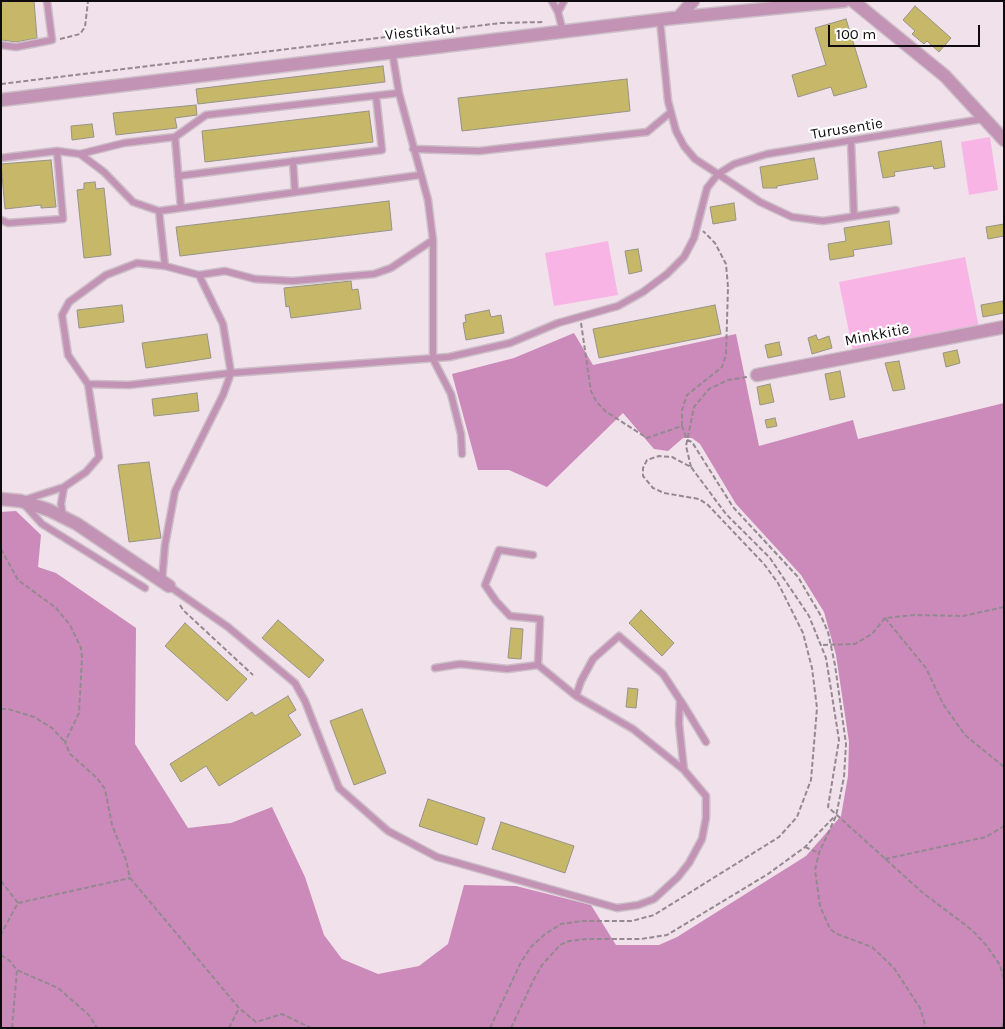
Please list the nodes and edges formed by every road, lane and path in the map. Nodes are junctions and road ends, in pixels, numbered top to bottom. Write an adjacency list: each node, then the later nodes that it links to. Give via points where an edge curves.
1 (47, 1): 12 (lane)
2 (88, 1): 12 (path, via 85,27 80,34)
3 (552, 1): 8 (lane)
4 (564, 1): 8 (lane)
5 (693, 1): 9 (street)
6 (844, 1): 9 (street, Viestikatu)
7 (853, 1): 20 (street, via 945,76)
8 (558, 12): 11 (lane)
9 (679, 17): 10 (street, Viestikatu)
10 (660, 20): 11 (street, Viestikatu); 19 (lane)
11 (562, 26): 14 (street, Viestikatu); 15 (path, via 501,22)
12 (52, 40): 13 (lane, via 16,47)
13 (1, 45)
14 (392, 51): 16 (lane); 18 (street, Viestikatu)
15 (1, 84)
16 (399, 93): 17 (lane); 24 (lane)
17 (376, 96): 21 (lane, via 206,116); 28 (lane, via 382,150)
18 (1, 100)
19 (670, 112): 24 (lane, via 647,132 479,151); 29 (lane, via 684,146 695,159)
20 (983, 119): 22 (street); 23 (lane, Turusentie)
21 (175, 137): 26 (lane, via 124,143); 31 (lane)
22 (1004, 140)
23 (851, 141): 29 (lane, Turusentie, via 755,157); 36 (lane)
24 (413, 149): 30 (lane)
25 (57, 151): 26 (lane); 27 (lane); 37 (lane, via 63,219 8,223)
26 (80, 154): 35 (lane, via 104,172 133,202)
27 (1, 158)
28 (293, 161): 31 (lane); 32 (lane)
29 (718, 174): 36 (lane, via 760,202 792,217 822,221); 38 (lane, via 707,188)
30 (420, 175): 32 (lane); 39 (lane, via 427,196)
31 (178, 176): 33 (lane)
32 (295, 192): 33 (lane)
33 (181, 208): 35 (lane)
34 (896, 210): 36 (lane)
35 (159, 211): 40 (lane)
36 (854, 216)
37 (1, 220)
38 (697, 227): 42 (lane, via 684,257 667,274 631,300); 48 (path, via 706,232 726,264 726,355 722,367 687,395 682,410)
39 (433, 240): 41 (lane, via 391,268 374,274 293,281 255,279 225,271); 44 (lane)
40 (165, 266): 41 (lane); 47 (lane, via 137,263 106,275 69,302 62,315 68,355)
41 (199, 275): 45 (lane, via 223,324)
42 (580, 317): 44 (lane, via 488,349); 48 (path, via 591,391 605,411 647,438)
43 (1004, 327): 46 (street, Minkkitie)
44 (433, 359): 45 (lane); 50 (lane, via 451,394)
45 (231, 372): 47 (lane, via 136,384); 58 (lane, via 223,395 175,491 165,545)
46 (757, 375): 49 (path, via 728,380 710,389 694,407)
47 (88, 384): 52 (lane, via 98,457 86,472)
48 (682, 426): 49 (path)
49 (687, 440): 51 (path); 63 (path, via 692,442 733,506 798,577 821,616)
50 (462, 454)
51 (691, 467): 62 (path, via 726,514 784,576); 91 (path, via 672,457 659,456 647,460 643,476 653,488 664,494 699,499 708,505 778,583 803,633 812,668 817,708 811,780 797,817 779,837 654,915 632,921 561,924 545,934 531,947 522,962)
52 (64, 487): 54 (lane); 55 (lane)
53 (1, 499): 54 (street)
54 (21, 501): 55 (street); 59 (lane, via 42,524)
55 (63, 517): 58 (street)
56 (1, 549): 69 (path, via 18,580 56,608 70,625 81,648 79,713)
57 (534, 555): 64 (lane, via 499,550 485,585 510,616 540,619)
58 (165, 583): 72 (lane, via 228,627 294,683 306,701 339,788 388,831 437,857 616,908 638,905 654,898 678,877 702,839 706,796)
59 (145, 588)
60 (1004, 607): 61 (path, via 963,616)
61 (885, 618): 63 (path, via 872,634 855,644); 71 (path, via 926,668 943,704 965,735)
62 (822, 644): 63 (path); 73 (path, via 838,740 828,807)
63 (831, 644): 73 (path, via 846,744 844,777)
64 (538, 665): 65 (lane, via 507,669 460,664); 66 (lane)
65 (435, 668)
66 (576, 696): 67 (lane, via 593,659 619,636 663,674); 72 (lane, via 633,729)
67 (680, 700): 70 (lane); 72 (lane, via 678,724)
68 (1, 710): 69 (path, via 34,717 52,728)
69 (65, 742): 78 (path, via 70,754 105,789 112,825)
70 (706, 742)
71 (1004, 767)
72 (684, 770)
73 (836, 816): 75 (path); 76 (path); 77 (path)
74 (1004, 826): 77 (path, via 986,837)
75 (805, 847): 76 (path); 92 (path, via 768,874 667,935 641,939 587,939 560,945 532,981)
76 (819, 853): 93 (path, via 815,881 820,906 830,929 872,947 894,968 920,1008)
77 (885, 859): 84 (path, via 972,930 1000,965)
78 (130, 878): 80 (path); 85 (path)
79 (1, 881): 80 (path)
80 (18, 903): 81 (path)
81 (1, 934)
82 (1, 955): 83 (path)
83 (17, 970): 87 (path); 88 (path, via 58,988 89,1015)
84 (1004, 980)
85 (239, 1008): 89 (path); 90 (path, via 256,1022 282,1014)
86 (1004, 1019): 94 (path)
87 (12, 1028)
88 (97, 1028)
89 (229, 1028)
90 (310, 1028)
91 (490, 1028)
92 (512, 1028)
93 (926, 1028)
94 (1002, 1028)

